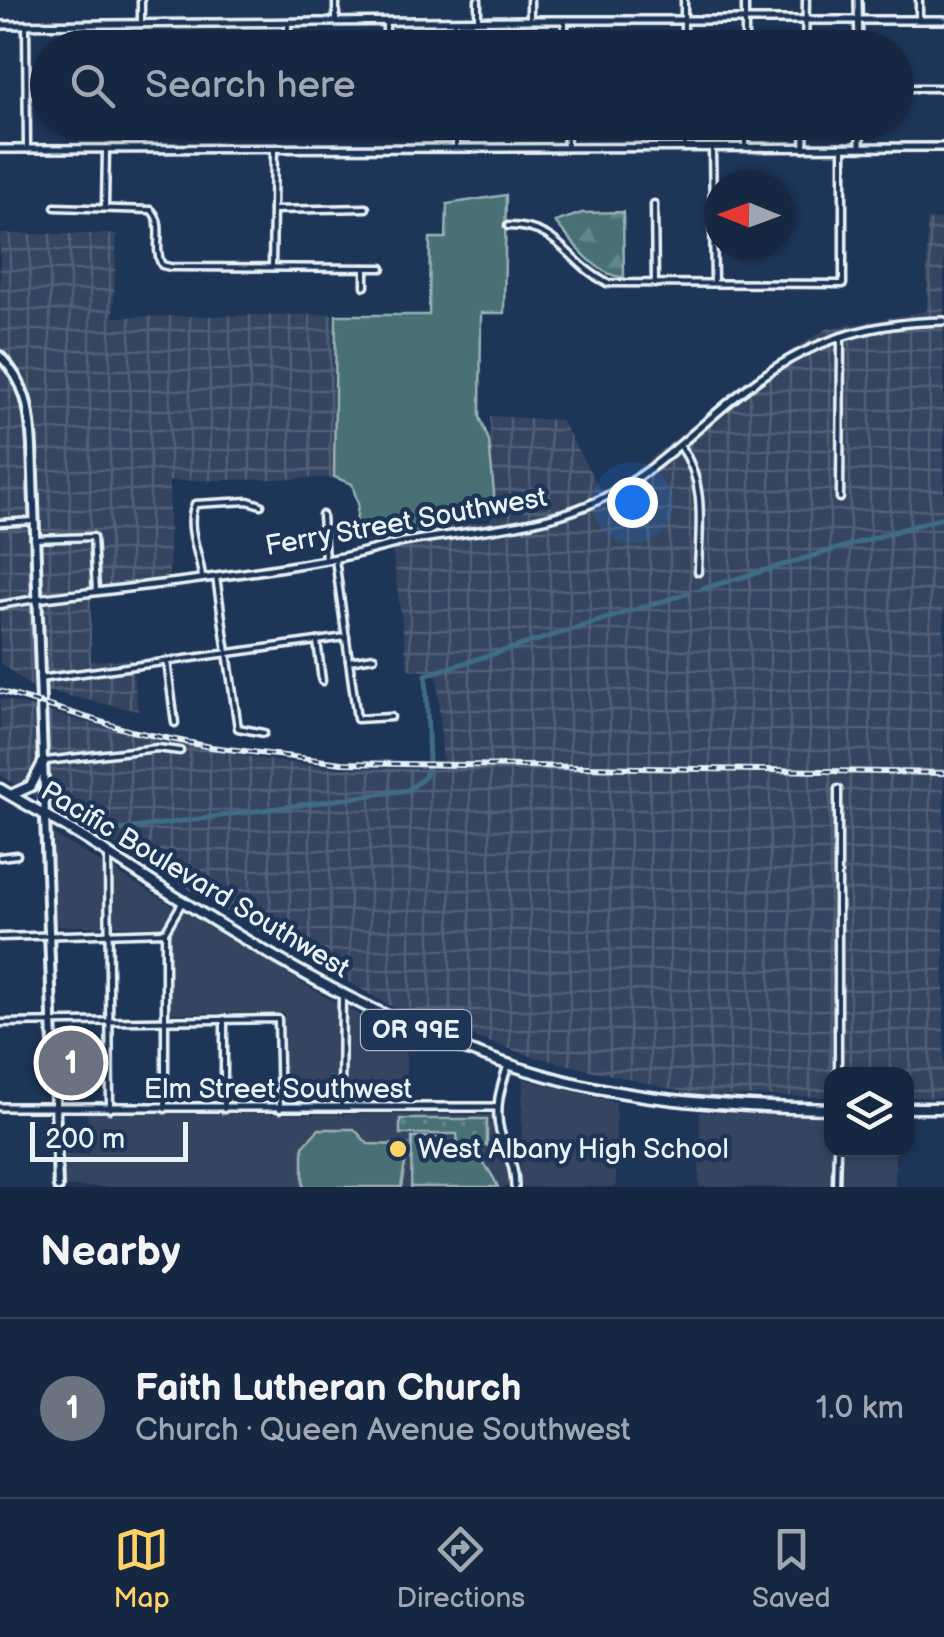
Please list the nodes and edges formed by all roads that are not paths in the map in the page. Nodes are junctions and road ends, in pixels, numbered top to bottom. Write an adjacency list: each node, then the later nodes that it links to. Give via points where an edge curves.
1 (141, 0): 23 (street)
2 (336, 0): 22 (street)
3 (478, 0): 11 (street)
4 (530, 0): 12 (street)
5 (684, 0): 14 (street)
6 (745, 0): 15 (street)
7 (806, 0): 19 (street)
8 (858, 0): 16 (street)
9 (919, 0): 17 (street)
10 (455, 20): 11 (street); 20 (street); 28 (street)
11 (478, 20): 12 (street)
12 (530, 20): 13 (street)
13 (565, 20): 14 (street); 29 (street)
14 (684, 20): 15 (street); 30 (street)
15 (745, 20): 19 (street); 31 (street)
16 (858, 20): 17 (street); 19 (street); 33 (street)
17 (919, 20): 18 (street)
18 (944, 20)
19 (806, 21): 32 (street)
20 (386, 22): 22 (street); 27 (street)
21 (26, 23): 23 (street); 25 (street); 52 (street)
22 (336, 23): 24 (street)
23 (141, 24): 24 (street)
24 (288, 24): 26 (street)
25 (0, 25)
26 (288, 30)
27 (386, 30)
28 (455, 30)
29 (565, 30)
30 (684, 30)
31 (745, 30)
32 (806, 30)
33 (858, 30)
34 (914, 88): 35 (street)
35 (944, 88)
36 (456, 140): 42 (street)
37 (567, 140): 45 (street)
38 (684, 140): 46 (street)
39 (745, 140): 48 (street)
40 (804, 140): 49 (street)
41 (860, 140): 43 (street)
42 (456, 147): 45 (street); 54 (street)
43 (860, 147): 44 (street); 50 (street)
44 (944, 147)
45 (567, 148): 46 (street)
46 (684, 148): 47 (street)
47 (712, 148): 48 (street); 64 (street)
48 (745, 148): 49 (street)
49 (804, 148): 50 (street)
50 (843, 148): 64 (street, via 843,284)
51 (0, 150): 52 (street)
52 (27, 150): 53 (street)
53 (106, 150): 54 (street); 57 (street)
54 (274, 150): 59 (street)
55 (654, 204): 65 (street)
56 (54, 207): 57 (street)
57 (105, 208): 61 (street, via 157,214 162,266)
58 (366, 208): 59 (street)
59 (273, 210): 61 (street)
60 (508, 226): 65 (street, via 540,230 608,283)
61 (272, 267): 62 (street)
62 (365, 268): 63 (street); 66 (street)
63 (382, 268)
64 (714, 282): 65 (street)
65 (655, 284)
66 (365, 286)
67 (944, 321): 68 (street, Ferry Street Southwest)
68 (842, 336): 70 (street, Ferry Street Southwest, via 757,380); 71 (street)
69 (0, 356): 74 (main road, via 29,403)
70 (681, 447): 77 (street, Ferry Street Southwest, via 620,490 577,509); 79 (street, via 699,487)
71 (840, 498)
72 (261, 506): 81 (street, via 195,504 192,532)
73 (322, 516): 78 (street)
74 (34, 522): 75 (street); 76 (main road)
75 (0, 523)
76 (34, 538): 82 (street, via 93,537); 83 (main road)
77 (335, 559): 78 (street, Ferry Street Southwest); 85 (street)
78 (324, 560): 80 (street, Ferry Street Southwest)
79 (698, 572)
80 (215, 575): 81 (street, Ferry Street Southwest); 87 (street)
81 (202, 577): 82 (street, Ferry Street Southwest)
82 (96, 591): 83 (street, Ferry Street Southwest)
83 (36, 599): 84 (street, Ferry Street Southwest); 91 (main road)
84 (0, 605)
85 (346, 636): 86 (street); 90 (street)
86 (316, 641): 87 (street); 92 (street)
87 (227, 653): 89 (street); 95 (street, via 238,728)
88 (374, 657): 90 (street)
89 (168, 660): 91 (street); 94 (street)
90 (349, 661): 93 (street, via 357,720)
91 (39, 680): 97 (main road)
92 (322, 681)
93 (391, 717)
94 (175, 723)
95 (264, 733)
96 (180, 751): 97 (street)
97 (44, 762): 100 (main road, via 31,786); 101 (main road)
98 (0, 789): 100 (main road, Pacific Boulevard Southwest / OR 99E)
99 (838, 789): 117 (street)
100 (11, 795): 101 (main road, Pacific Boulevard Southwest / OR 99E)
101 (47, 818): 102 (main road, Pacific Boulevard Southwest / OR 99E); 108 (main road)
102 (108, 853): 105 (main road, Pacific Boulevard Southwest / OR 99E); 106 (street)
103 (17, 855): 104 (street)
104 (0, 858)
105 (182, 903): 107 (street); 110 (main road, Pacific Boulevard Southwest / OR 99E)
106 (108, 932): 107 (street); 108 (street); 112 (street)
107 (165, 932): 113 (street)
108 (49, 934): 109 (street); 111 (main road)
109 (0, 937)
110 (342, 995): 116 (main road, Pacific Boulevard Southwest / OR 99E); 128 (street)
111 (53, 1020): 112 (street); 115 (street); 119 (main road)
112 (110, 1020): 113 (street); 124 (street)
113 (165, 1020): 114 (street); 125 (street)
114 (224, 1020): 126 (street); 127 (street, via 278,1019)
115 (0, 1023)
116 (508, 1065): 120 (street); 121 (main road, Pacific Boulevard Southwest / OR 99E, via 656,1098)
117 (838, 1067)
118 (0, 1107): 119 (street, Elm Street Southwest)
119 (55, 1107): 124 (street, Elm Street Southwest); 130 (main road)
120 (497, 1108): 128 (street, Elm Street Southwest); 131 (street)
121 (824, 1108)
122 (914, 1108): 123 (main road)
123 (944, 1108)
124 (110, 1109): 125 (street, Elm Street Southwest)
125 (166, 1109): 126 (street, Elm Street Southwest)
126 (224, 1109): 127 (street, Elm Street Southwest)
127 (280, 1109): 128 (street, Elm Street Southwest)
128 (340, 1110)
129 (837, 1157): 132 (street)
130 (58, 1187)
131 (515, 1187)
132 (836, 1187)

